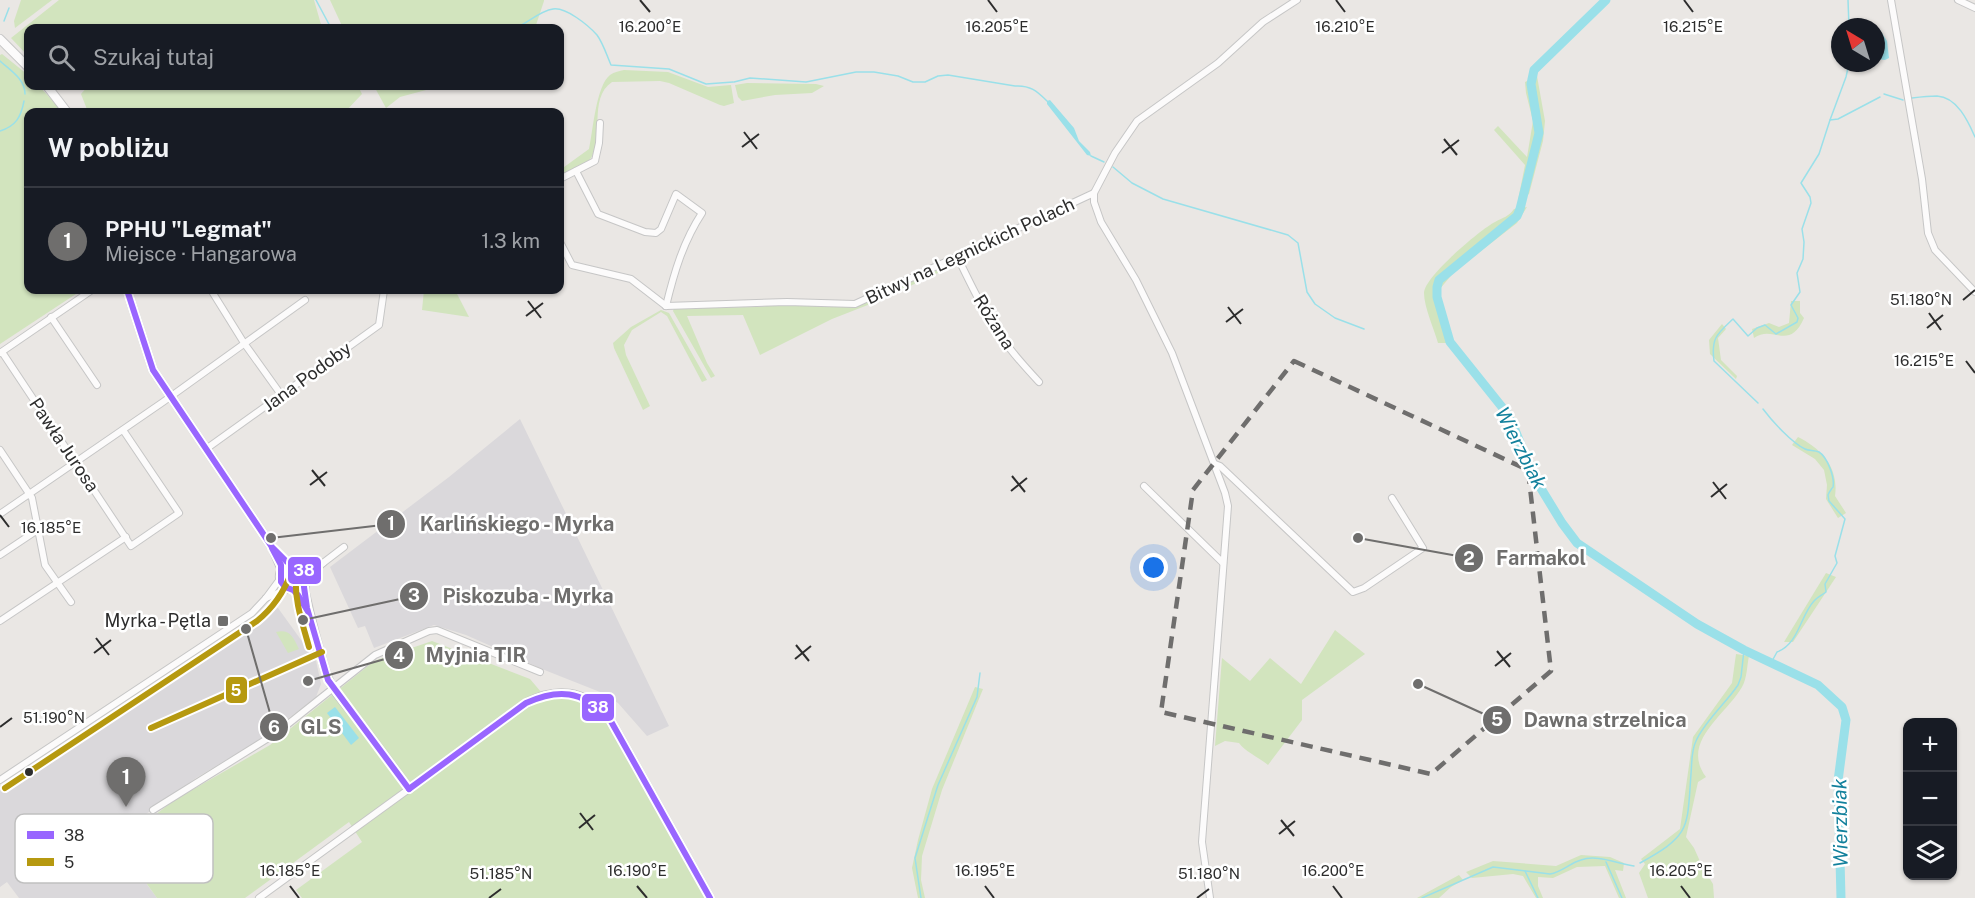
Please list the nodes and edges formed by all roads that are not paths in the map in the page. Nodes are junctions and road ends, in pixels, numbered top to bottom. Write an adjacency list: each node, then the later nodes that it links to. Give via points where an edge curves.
1 (1296, 0): 12 (street, via 1137,121)
2 (1891, 0): 15 (street, via 1930,241)
3 (1958, 0): 4 (street)
4 (1975, 8)
5 (0, 39): 6 (street)
6 (24, 63)
7 (50, 90): 8 (street)
8 (64, 108)
9 (600, 123): 10 (street, via 595,161)
10 (576, 171): 11 (street); 21 (street, via 598,214 645,232 656,233 661,229 676,194 702,213 677,264)
11 (564, 177)
12 (1094, 193): 14 (street, Bitwy na Legnickich Polach); 33 (street, via 1101,222 1136,280 1172,353)
13 (564, 250): 21 (street, via 572,265 631,279)
14 (957, 256): 21 (street, Bitwy na Legnickich Polach, via 855,304); 25 (street, Różana, via 999,334)
15 (1975, 292)
16 (86, 294): 22 (street)
17 (128, 294): 28 (street, via 150,364)
18 (213, 294): 23 (street)
19 (383, 294): 27 (street, Jana Podoby, via 379,325)
20 (305, 300): 23 (street)
21 (666, 306)
22 (51, 317): 24 (street); 26 (street)
23 (244, 343): 27 (street); 28 (street)
24 (1, 353): 32 (street, Pawła Jurosa)
25 (1039, 382)
26 (97, 385)
27 (282, 396): 30 (street, Jana Podoby)
28 (171, 397): 29 (street); 30 (street)
29 (123, 430): 32 (street); 39 (street, via 178,513 131,546)
30 (206, 449): 40 (street)
31 (0, 450): 35 (street)
32 (75, 461): 35 (street); 39 (street, Pawła Jurosa)
33 (1215, 464): 36 (street, via 1353,591 1364,588 1423,548); 43 (street, via 1228,506)
34 (1144, 486): 43 (street)
35 (30, 493): 37 (street); 38 (street)
36 (1392, 498)
37 (0, 514)
38 (39, 529): 42 (street); 49 (street, via 45,565)
39 (126, 537): 49 (street)
40 (272, 547): 44 (street); 47 (street)
41 (344, 547): 45 (street)
42 (0, 555)
43 (1223, 562): 62 (street, via 1202,842)
44 (291, 563): 46 (street); 47 (street)
45 (322, 563): 46 (street); 48 (street)
46 (303, 567): 48 (street)
47 (281, 574): 50 (street); 51 (street)
48 (305, 581): 50 (street, via 299,588); 53 (street)
49 (57, 583): 52 (street); 54 (street)
50 (290, 589): 51 (street); 53 (street)
51 (266, 598): 57 (street, via 252,613)
52 (71, 602)
53 (307, 608): 56 (street)
54 (0, 621)
55 (540, 672): 56 (street, via 434,630 375,655)
56 (333, 687): 58 (street); 59 (street, via 278,732)
57 (0, 780)
58 (409, 789): 60 (street); 61 (street, via 526,703 558,693 581,697 608,716)
59 (153, 810)
60 (259, 898)
61 (710, 898)
62 (1210, 898)

